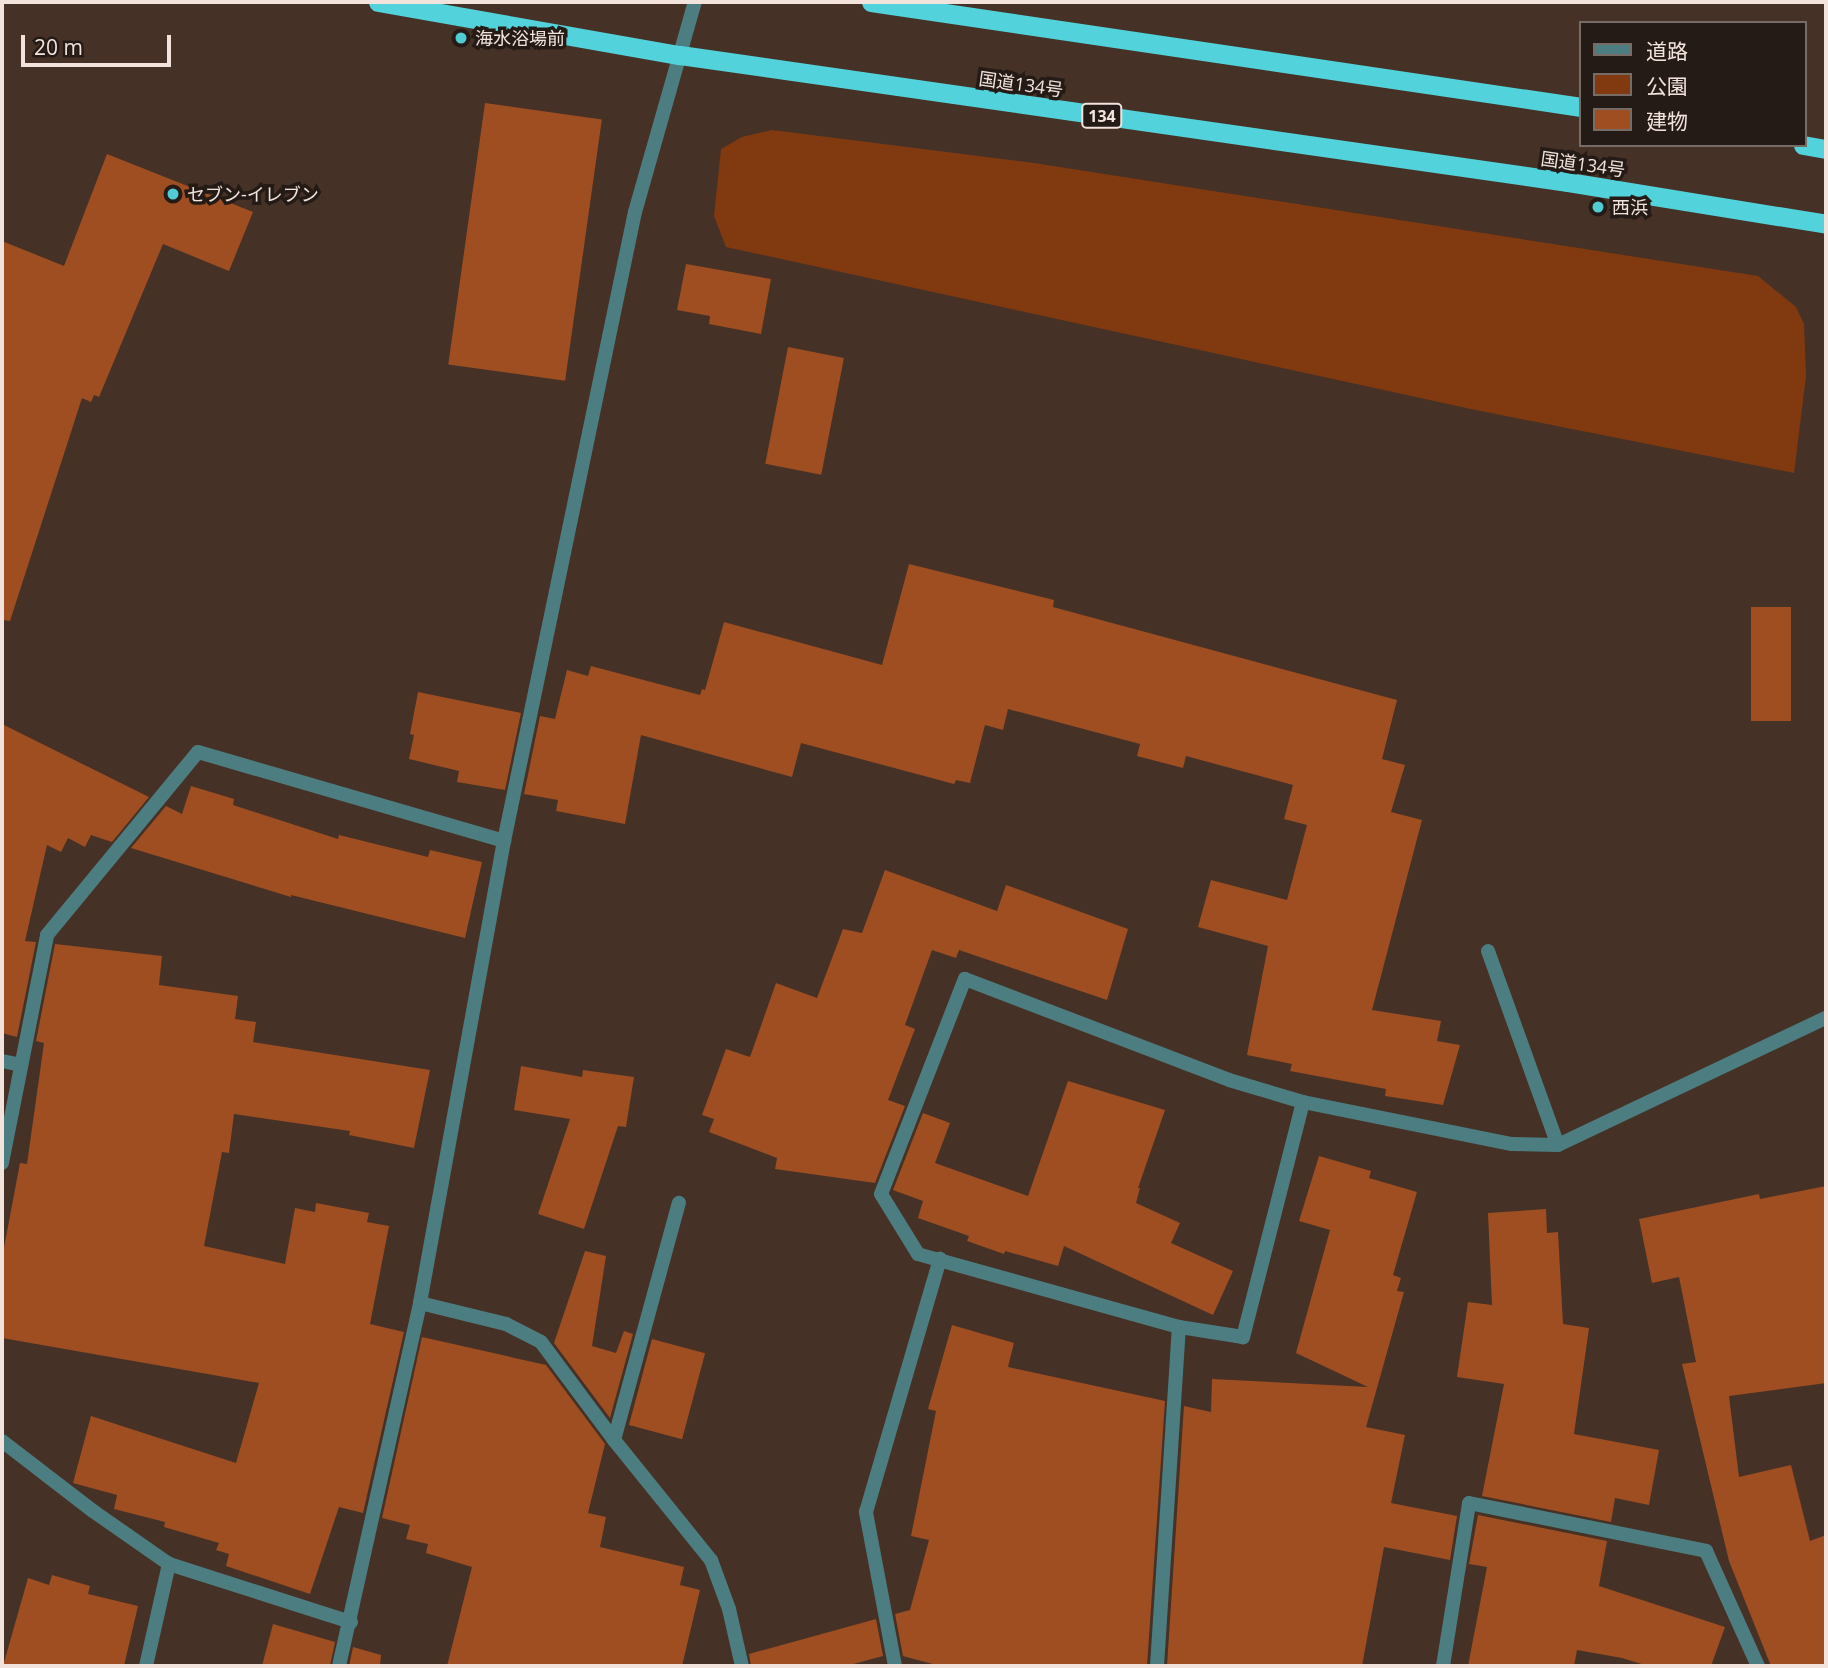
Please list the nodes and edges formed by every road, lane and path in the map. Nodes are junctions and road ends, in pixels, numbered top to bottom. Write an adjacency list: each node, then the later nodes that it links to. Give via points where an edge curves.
1 (378, 2): 4 (highway, 国道134号 / 134)
2 (695, 2): 4 (street)
3 (871, 2): 5 (highway)
4 (680, 55): 8 (highway, 国道134号 / 134, via 1581,184); 9 (street, via 635,212)
5 (1580, 107)
6 (1807, 146): 7 (highway)
7 (1826, 149)
8 (1826, 224)
9 (504, 841): 13 (street, via 198,752 47,935); 19 (street)
10 (1488, 951): 15 (street)
11 (1826, 1018): 15 (street)
12 (2, 1061): 13 (street)
13 (21, 1065): 16 (street)
14 (1303, 1102): 15 (street, via 1512,1144); 18 (street, via 1229,1080 965,979 881,1194 918,1254); 20 (street, via 1243,1337)
15 (1558, 1145)
16 (2, 1163)
17 (680, 1203): 21 (street)
18 (940, 1259): 20 (street); 28 (street, via 866,1513)
19 (420, 1303): 21 (street, via 506,1324 541,1342); 24 (street)
20 (1179, 1327): 29 (street)
21 (614, 1440): 27 (street, via 712,1560)
22 (2, 1441): 23 (street)
23 (169, 1564): 24 (street); 25 (street)
24 (351, 1622): 26 (street)
25 (146, 1666)
26 (339, 1666)
27 (742, 1666)
28 (895, 1666)
29 (1157, 1666)
30 (1443, 1666): 31 (street, via 1469,1503 1706,1551)
31 (1758, 1666)

